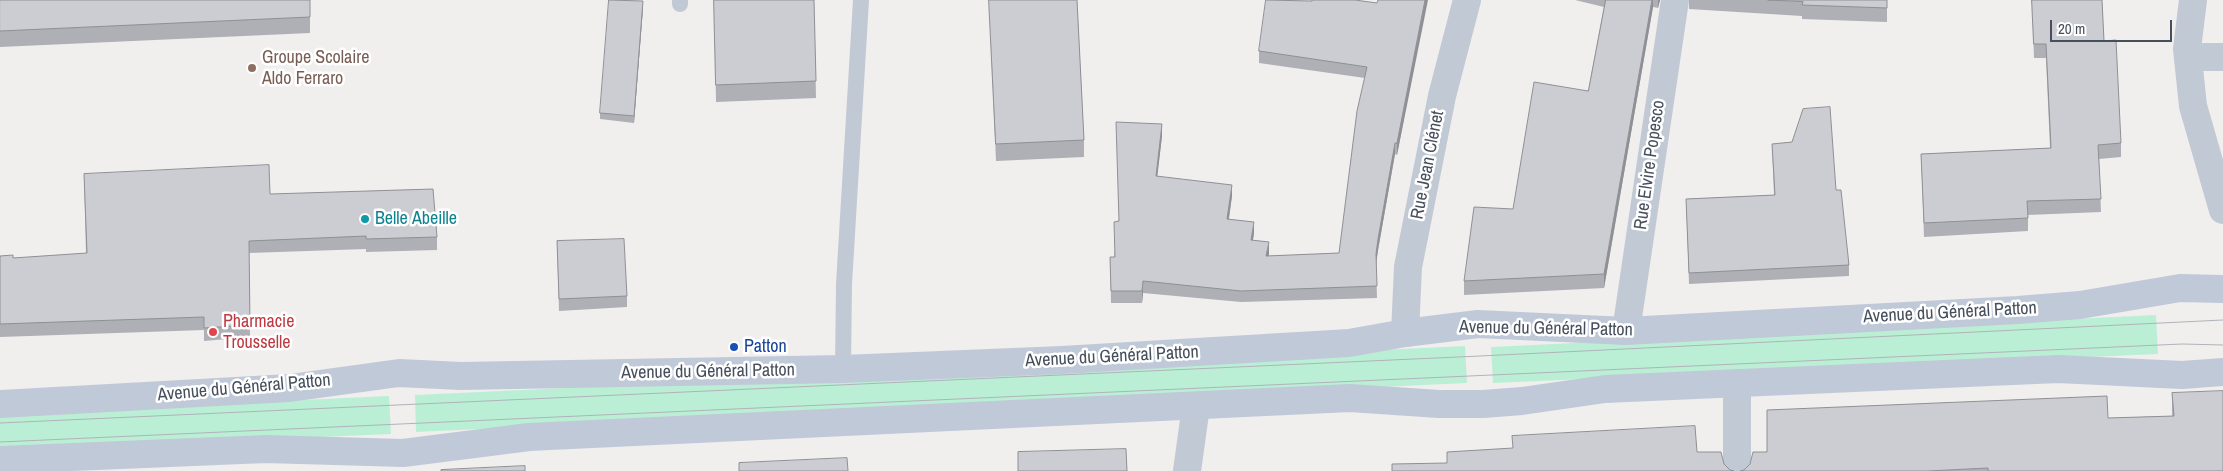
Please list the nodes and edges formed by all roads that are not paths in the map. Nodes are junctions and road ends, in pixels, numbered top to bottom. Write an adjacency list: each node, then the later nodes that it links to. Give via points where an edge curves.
1 (861, 0): 11 (lane, via 844,284)
2 (1467, 0): 10 (street, Rue Jean Clénet, via 1442,96 1408,267)
3 (1675, 0): 9 (street, Rue Elvire Popesco)
4 (2193, 0): 5 (street)
5 (2188, 57): 6 (street); 7 (street, via 2193,106)
6 (2223, 58)
7 (2223, 210)
8 (2223, 289): 9 (street, Avenue du Général Patton, via 2180,288 2080,305 2018,310)
9 (1626, 330): 10 (street, Avenue du Général Patton, via 1478,324)
10 (1405, 333): 11 (street, Avenue du Général Patton, via 1350,343)
11 (843, 369): 14 (street, Avenue du Général Patton, via 462,376 399,373 290,388)
12 (2223, 372): 13 (street, via 2182,375 2058,368)
13 (1737, 384): 15 (street, via 1605,389 1483,404 1350,398); 18 (street)
14 (0, 404)
15 (1196, 406): 16 (street, via 529,437 404,453 266,449); 17 (street)
16 (0, 460)
17 (1187, 471)
18 (1737, 471)

